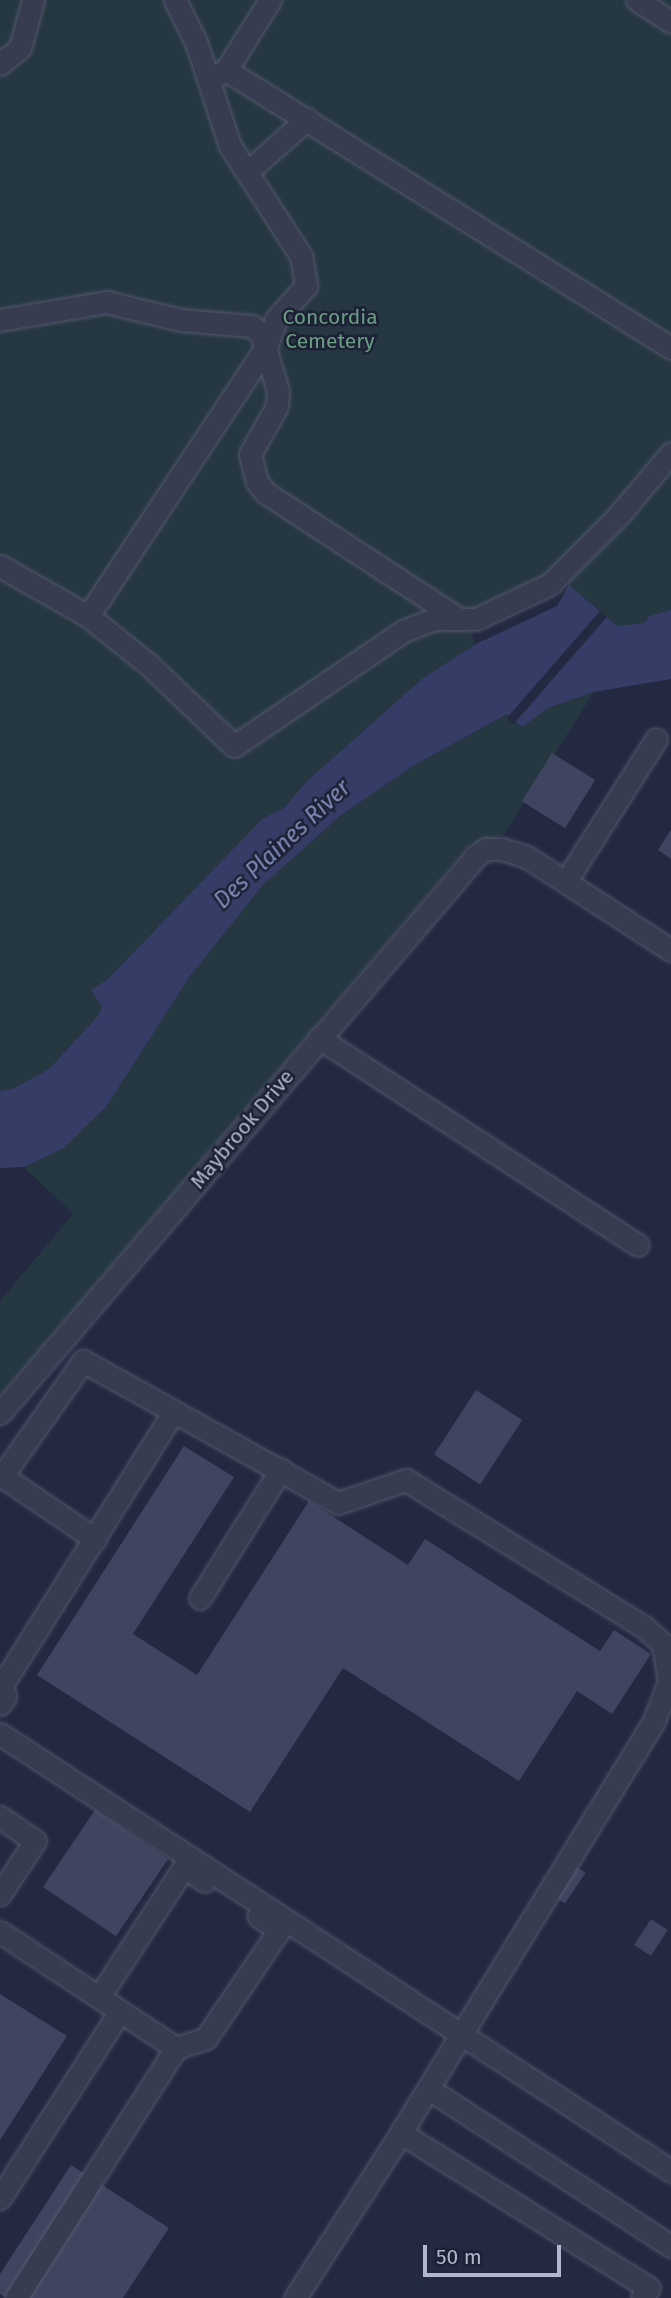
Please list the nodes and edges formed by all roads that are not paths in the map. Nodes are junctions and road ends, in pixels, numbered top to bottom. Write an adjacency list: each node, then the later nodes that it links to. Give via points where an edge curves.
1 (33, 0): 6 (street, via 20,48)
2 (176, 0): 7 (street)
3 (270, 0): 7 (street)
4 (637, 0): 5 (street)
5 (671, 22)
6 (0, 64)
7 (217, 75): 8 (street); 9 (street, via 230,146)
8 (307, 119): 9 (street); 12 (street)
9 (247, 172): 11 (street, via 307,271 306,286 276,319)
10 (0, 320): 11 (street, via 106,302 181,320 252,326)
11 (265, 347): 15 (street); 16 (street, via 278,391 277,406 250,454 257,482 266,493)
12 (671, 348)
13 (671, 453): 16 (street, via 618,516 550,584 477,619)
14 (0, 566): 15 (street)
15 (88, 616): 16 (street, via 148,664 234,746 403,631)
16 (455, 616)
17 (656, 739): 18 (street)
18 (566, 881): 19 (street); 20 (street, Maybrook Drive, via 513,851 486,849)
19 (671, 950)
20 (319, 1038): 21 (street); 23 (street, Maybrook Drive)
21 (638, 1245)
22 (173, 1412): 24 (street); 25 (street); 25 (street, via 83,1361 2,1476)
23 (0, 1413)
24 (281, 1469): 26 (street); 34 (street, via 338,1503 406,1480 644,1627 663,1644 669,1681 654,1721)
25 (95, 1539): 27 (street, via 2,1685 5,1697)
26 (200, 1598)
27 (0, 1704)
28 (0, 1734): 34 (street)
29 (0, 1817): 30 (street, via 35,1841)
30 (0, 1894)
31 (0, 1932): 32 (street)
32 (99, 1997): 33 (street); 35 (street, via 184,1867 279,1930 206,2038)
33 (120, 2011): 35 (street); 39 (street)
34 (463, 2033): 36 (street); 38 (street)
35 (176, 2048): 41 (street)
36 (429, 2089): 37 (street); 40 (street)
37 (401, 2133): 42 (street); 43 (street, via 649,2288)
38 (671, 2172)
39 (0, 2198)
40 (671, 2246)
41 (16, 2298)
42 (295, 2298)
43 (642, 2298)

